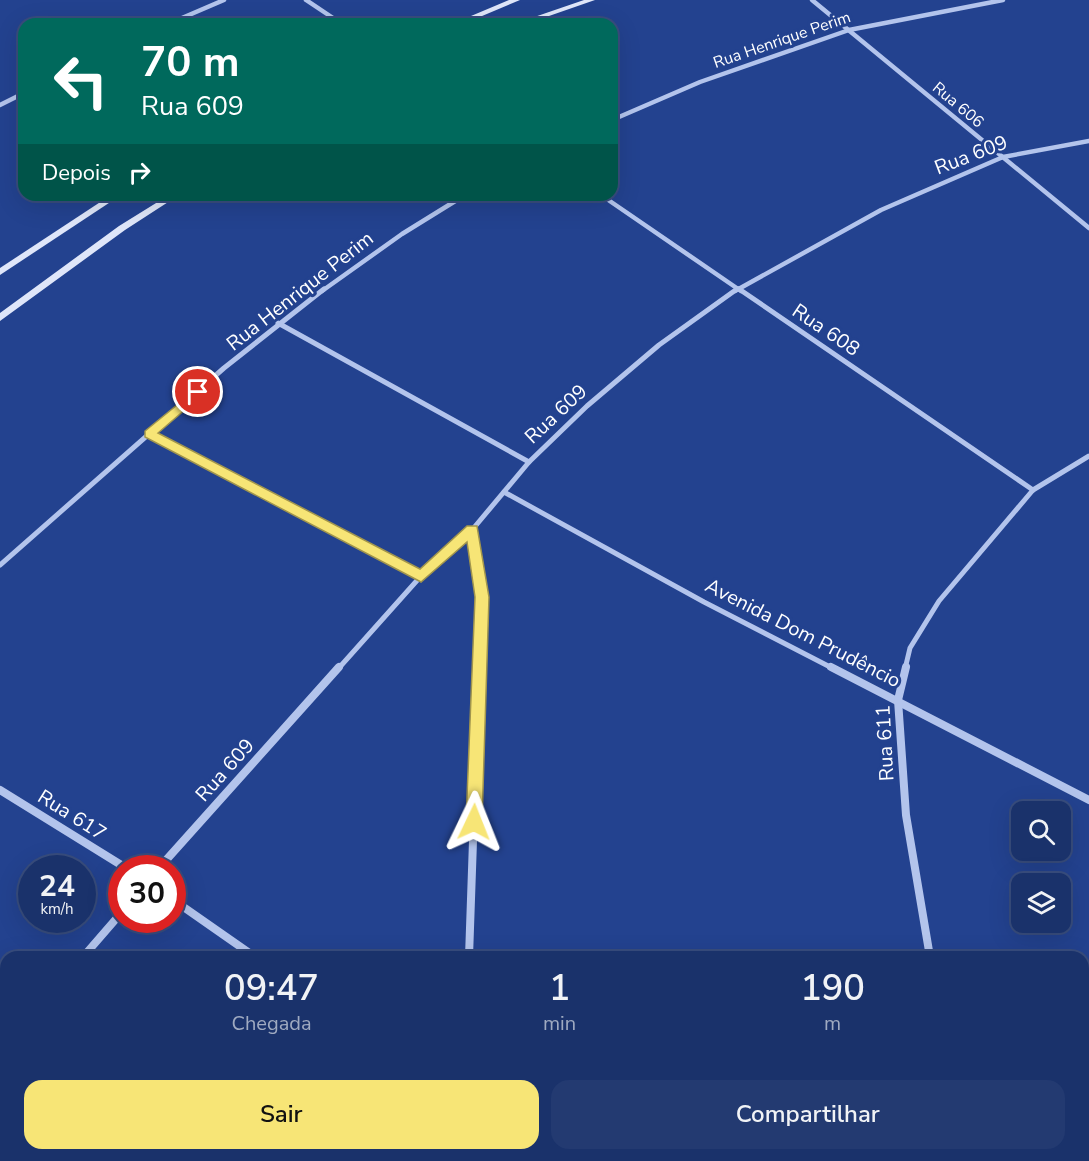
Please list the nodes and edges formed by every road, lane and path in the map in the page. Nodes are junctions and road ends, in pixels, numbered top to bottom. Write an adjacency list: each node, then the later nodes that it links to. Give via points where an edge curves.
1 (224, 0): 7 (street)
2 (306, 0): 8 (street)
3 (516, 0): 9 (main road)
4 (591, 0): 10 (main road)
5 (812, 0): 11 (street, Rua 606)
6 (1003, 0): 11 (street, Rua Henrique Perim)
7 (182, 18)
8 (333, 18)
9 (471, 18)
10 (536, 18)
11 (849, 30): 14 (street, Rua Henrique Perim, via 700,82); 16 (street, Rua 606)
12 (18, 96): 13 (street)
13 (0, 105)
14 (618, 117)
15 (1089, 141): 16 (street, Rua 609)
16 (1003, 157): 21 (street, Rua 606); 23 (street, Rua 609, via 881,210)
17 (108, 201): 22 (main road)
18 (165, 201): 24 (main road, via 122,228)
19 (455, 201): 25 (street, Rua Henrique Perim, via 401,232)
20 (610, 201): 23 (street, Rua 608)
21 (1089, 228)
22 (0, 272)
23 (739, 288): 28 (street, Rua 609, via 659,345); 29 (street, Rua 608)
24 (0, 318)
25 (278, 322): 26 (street, Rua Henrique Perim); 28 (street)
26 (149, 434): 32 (street, Rua Henrique Perim); 33 (street)
27 (1089, 456): 29 (street, Rua 611)
28 (529, 462): 30 (street, Rua 609)
29 (1033, 490): 34 (street, Rua 611, via 939,601 910,648)
30 (504, 492): 31 (street, Rua 609); 34 (street, Avenida Dom Prudêncio, via 704,603)
31 (472, 530): 33 (street, Rua 609); 43 (street, via 482,597)
32 (0, 565)
33 (421, 576): 37 (street, Rua 609)
34 (898, 700): 36 (street, Avenida Dom Prudêncio); 44 (street, Rua 611, via 906,815)
35 (0, 790): 38 (street, Rua 617)
36 (1089, 800)
37 (171, 855)
38 (108, 857)
39 (186, 910): 42 (street)
40 (108, 928): 41 (street)
41 (88, 951)
42 (246, 951)
43 (470, 951)
44 (929, 951)

